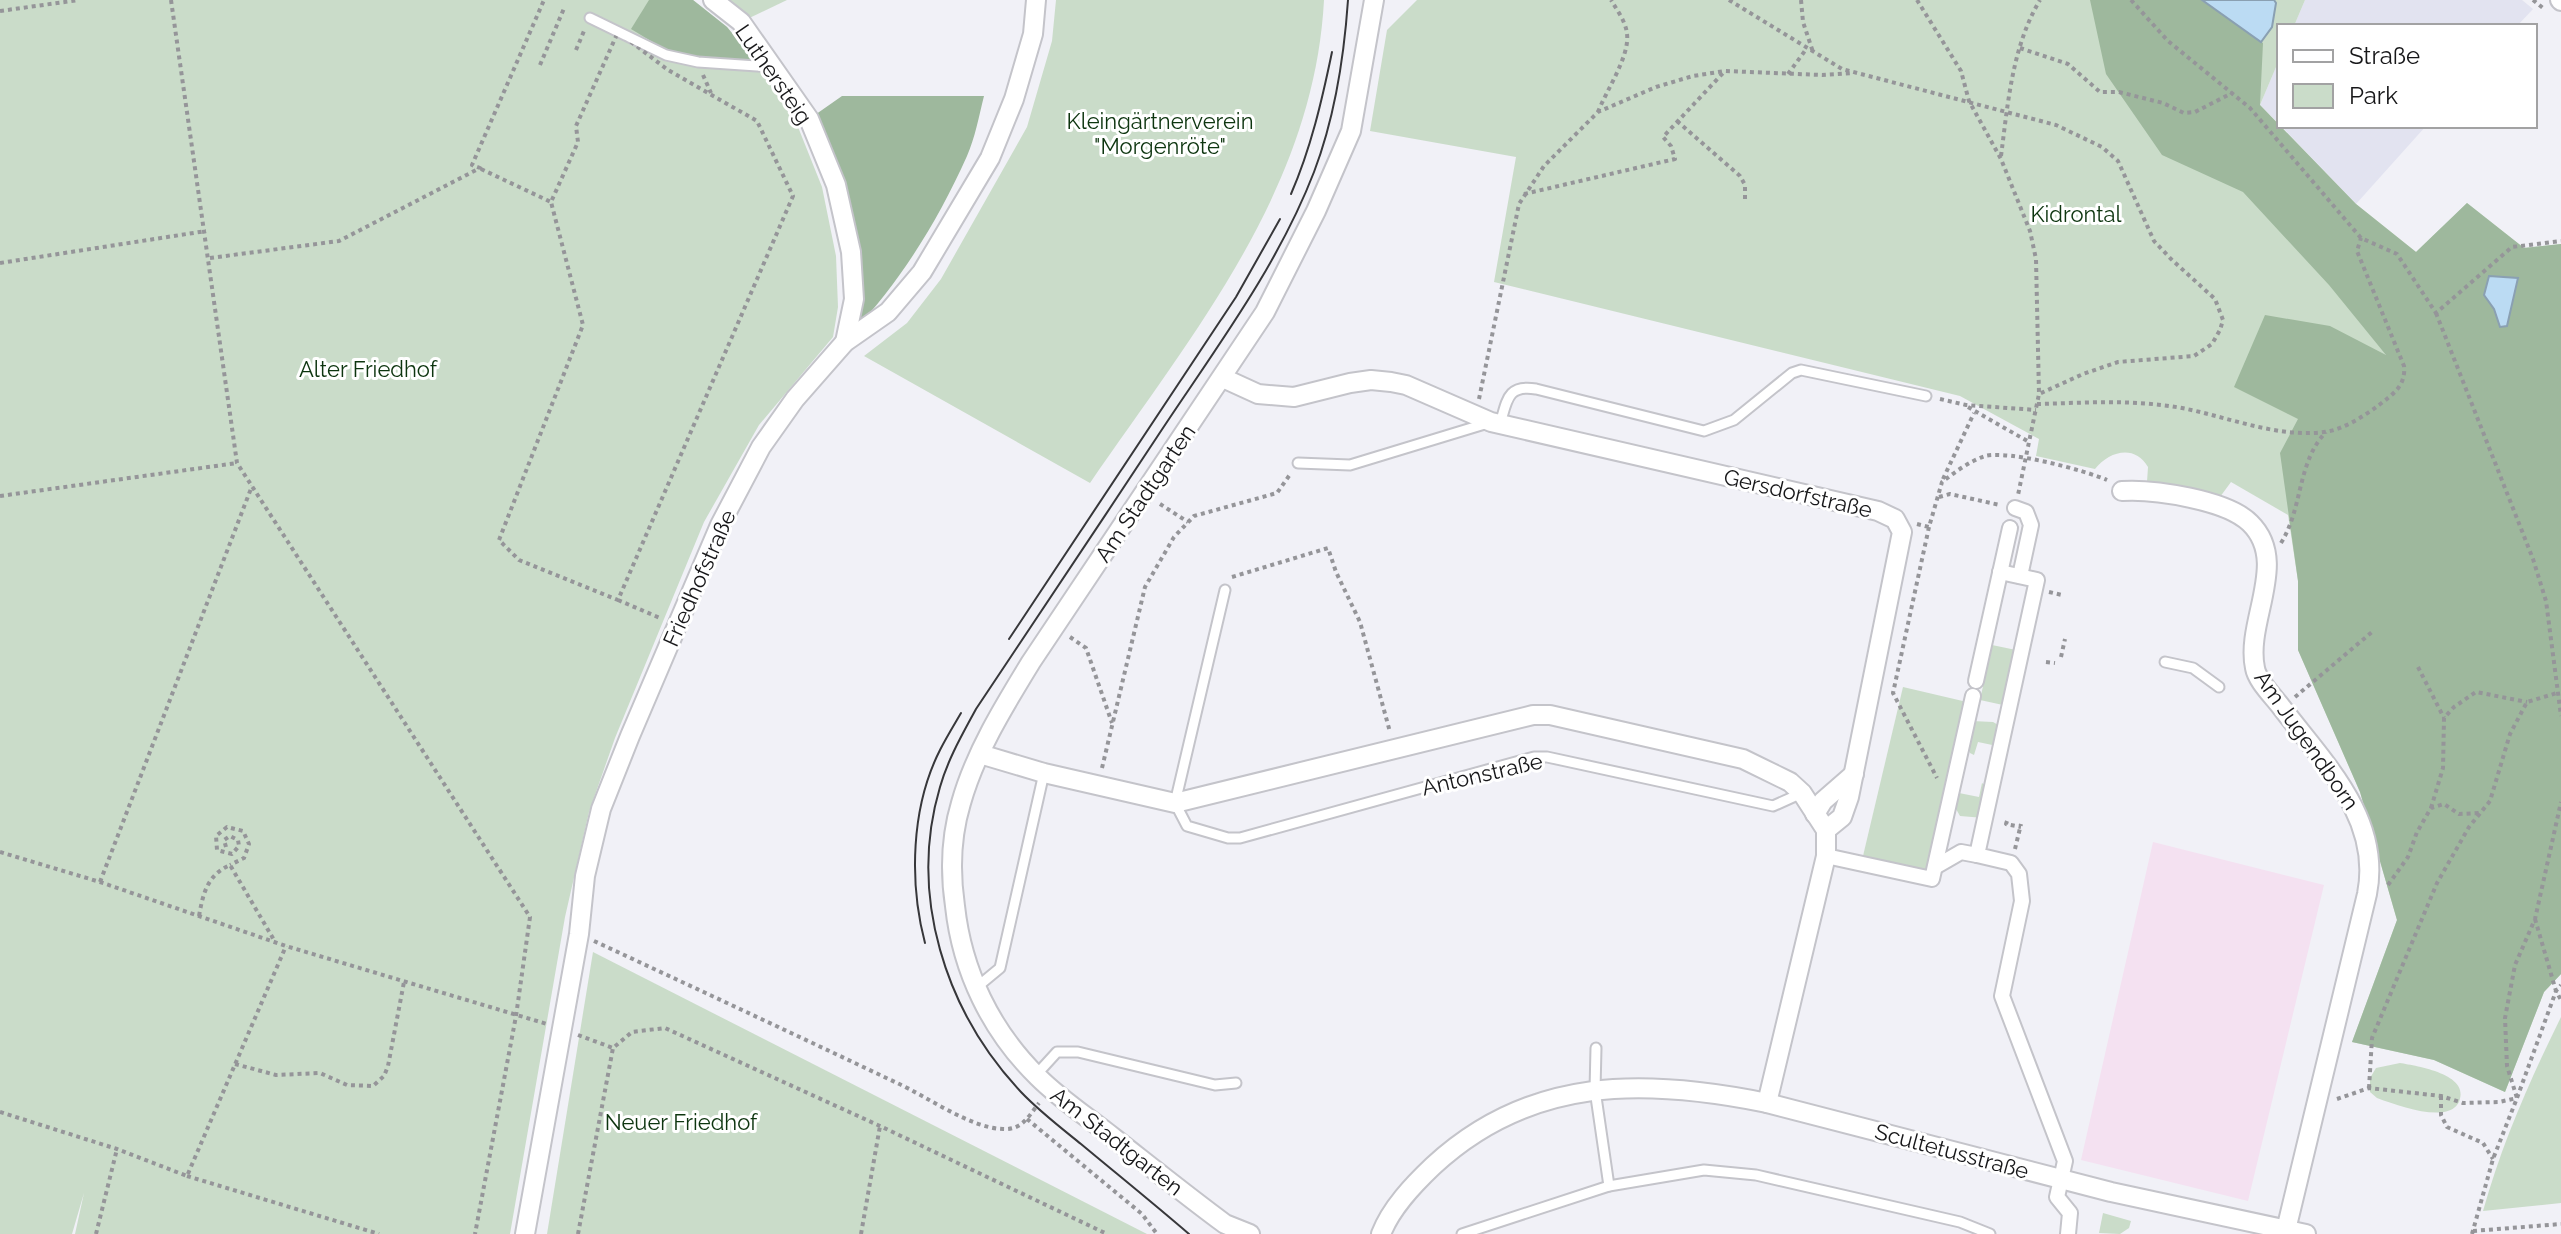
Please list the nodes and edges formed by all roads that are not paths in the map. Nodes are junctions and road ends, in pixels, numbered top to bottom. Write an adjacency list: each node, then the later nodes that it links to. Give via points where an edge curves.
1 (713, 0): 5 (street, Luthersteig, via 741,22)
2 (1036, 0): 6 (street, Friedhofstraße, via 1033,34 990,158 922,272 888,312)
3 (1374, 0): 7 (street, Am Stadtgarten, via 1351,131 1265,312)
4 (590, 18): 5 (lane, via 677,57)
5 (772, 67): 6 (street, Luthersteig, via 809,119 836,185 851,252 854,299)
6 (845, 342): 37 (street, Friedhofstraße, via 761,447 720,525 601,809)
7 (1223, 378): 9 (street, Gersdorfstraße, via 1258,394 1294,397 1350,383 1391,382); 19 (street, Am Stadtgarten, via 1054,627)
8 (1926, 396): 9 (lane, via 1801,370 1734,420 1704,431 1520,388)
9 (1489, 420): 10 (lane, Gersdorfstraße, via 1350,465); 23 (street, Gersdorfstraße, via 1878,511 1899,525 1854,774 1842,817)
10 (1298, 463)
11 (2122, 491): 36 (street, Am Jugendborn, via 2169,493 2238,514 2252,524 2269,556 2253,638 2255,671 2337,780 2369,843 2367,894)
12 (2015, 508): 15 (street, via 2026,512 2031,525)
13 (2010, 528): 14 (street)
14 (2000, 572): 15 (street); 26 (street)
15 (2020, 576): 24 (street, via 2037,580)
16 (1225, 590): 22 (lane)
17 (2165, 662): 18 (lane, via 2193,668)
18 (2219, 687)
19 (980, 754): 20 (street, Antonstraße); 27 (street, Am Stadtgarten, via 954,829 952,874 958,934)
20 (1044, 773): 22 (street, Antonstraße); 27 (lane, via 1000,968)
21 (1802, 793): 22 (street, Antonstraße, via 1743,759 1533,715); 22 (lane, Antonstraße, via 1773,806 1547,757 1240,838 1187,826); 23 (street, Antonstraße)
22 (1175, 803)
23 (1820, 822): 25 (street)
24 (1977, 855): 26 (street, via 1961,852); 33 (street, via 2011,863 2019,874 2022,901 2002,996 2065,1161)
25 (1826, 856): 26 (street, via 1932,879); 32 (street)
26 (1935, 867)
27 (977, 987): 29 (street, Am Stadtgarten, via 1001,1033)
28 (1596, 1048): 31 (lane)
29 (1036, 1075): 30 (lane, via 1057,1052 1078,1052 1215,1085); 38 (street, Am Stadtgarten, via 1198,1204)
30 (1236, 1083)
31 (1595, 1090): 32 (street, Scultetusstraße, via 1680,1089); 34 (lane); 35 (street, Scultetusstraße, via 1534,1104 1457,1144 1394,1210)
32 (1767, 1103): 33 (street, Scultetusstraße)
33 (2061, 1179): 36 (street, Scultetusstraße); 41 (street, via 2057,1197 2070,1213)
34 (1609, 1186): 39 (lane); 40 (lane, via 1704,1170 1756,1175 1960,1222)
35 (1387, 1232)
36 (2285, 1232): 42 (street, Scultetusstraße)
37 (525, 1234)
38 (1250, 1234)
39 (1462, 1234)
40 (1990, 1234)
41 (2068, 1234)
42 (2306, 1234)

